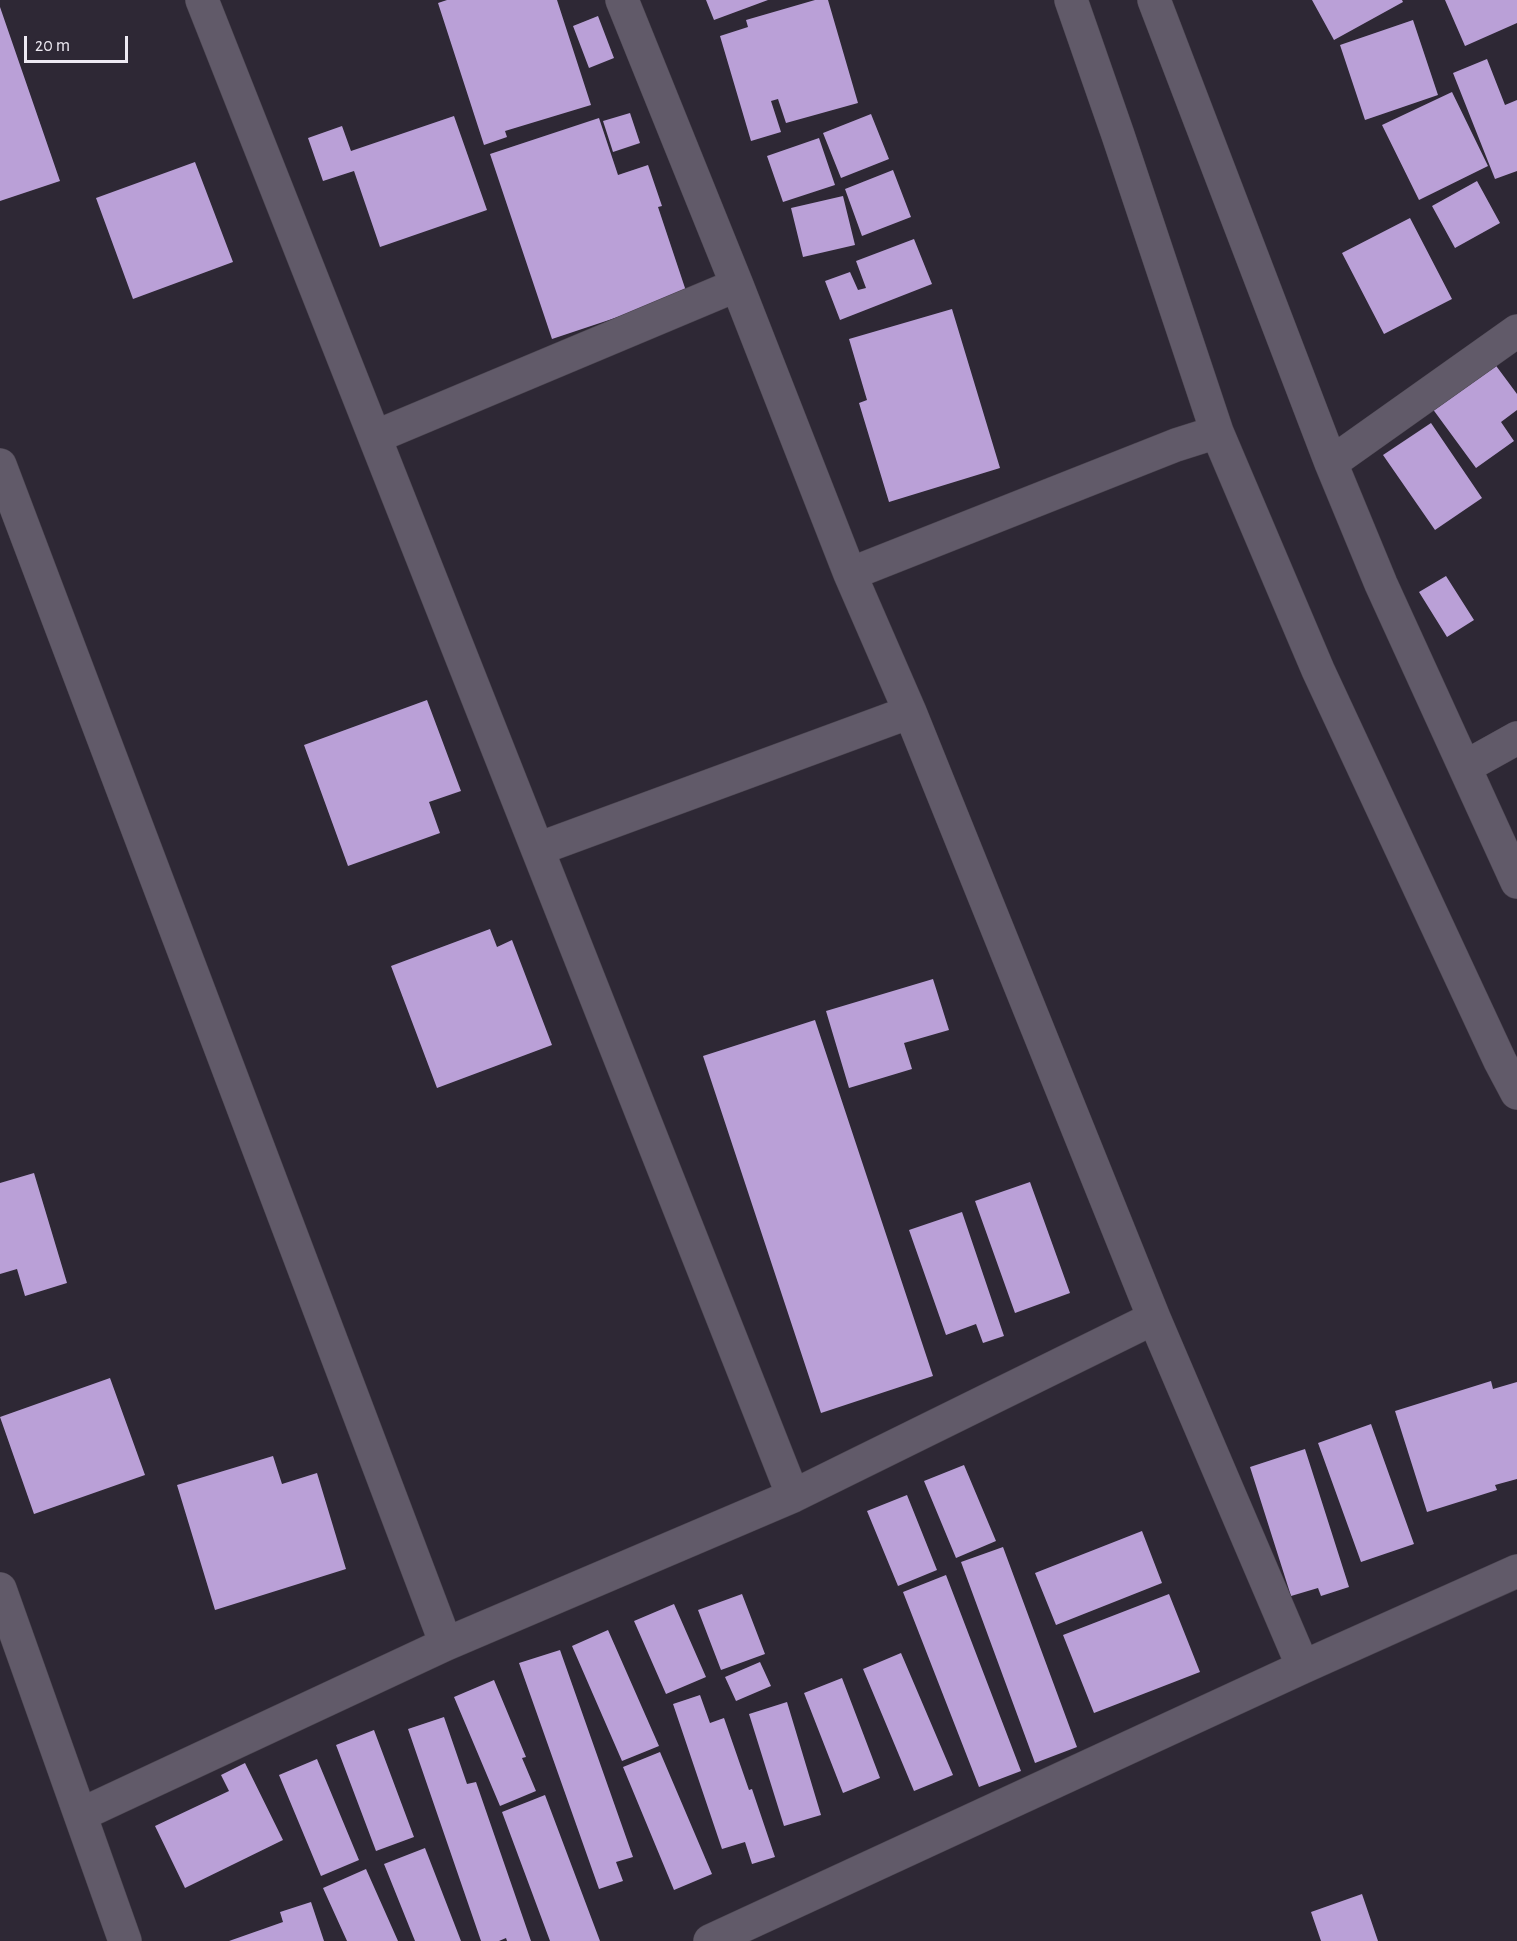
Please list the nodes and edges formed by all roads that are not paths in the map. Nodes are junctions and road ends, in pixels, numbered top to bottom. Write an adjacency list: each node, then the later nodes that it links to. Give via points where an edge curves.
1 (202, 0): 8 (street)
2 (622, 0): 5 (street)
3 (1071, 0): 7 (street)
4 (1154, 0): 9 (street)
5 (737, 285): 8 (street); 11 (street)
6 (1517, 331): 9 (street)
7 (1217, 432): 11 (street); 17 (street, via 1318,670)
8 (375, 437): 15 (street)
9 (1331, 463): 14 (street, via 1381,584)
10 (0, 465): 22 (street)
11 (850, 574): 12 (street)
12 (910, 712): 15 (street); 18 (street)
13 (1517, 738): 14 (street)
14 (1465, 767): 16 (street)
15 (538, 849): 19 (street)
16 (1517, 882)
17 (1517, 1093)
18 (1154, 1318): 19 (street); 23 (street)
19 (793, 1496): 22 (street)
20 (1517, 1571): 23 (street)
21 (0, 1589): 24 (street)
22 (446, 1644): 24 (street)
23 (1303, 1667): 26 (street)
24 (82, 1814): 25 (street)
25 (125, 1941)
26 (710, 1941)

